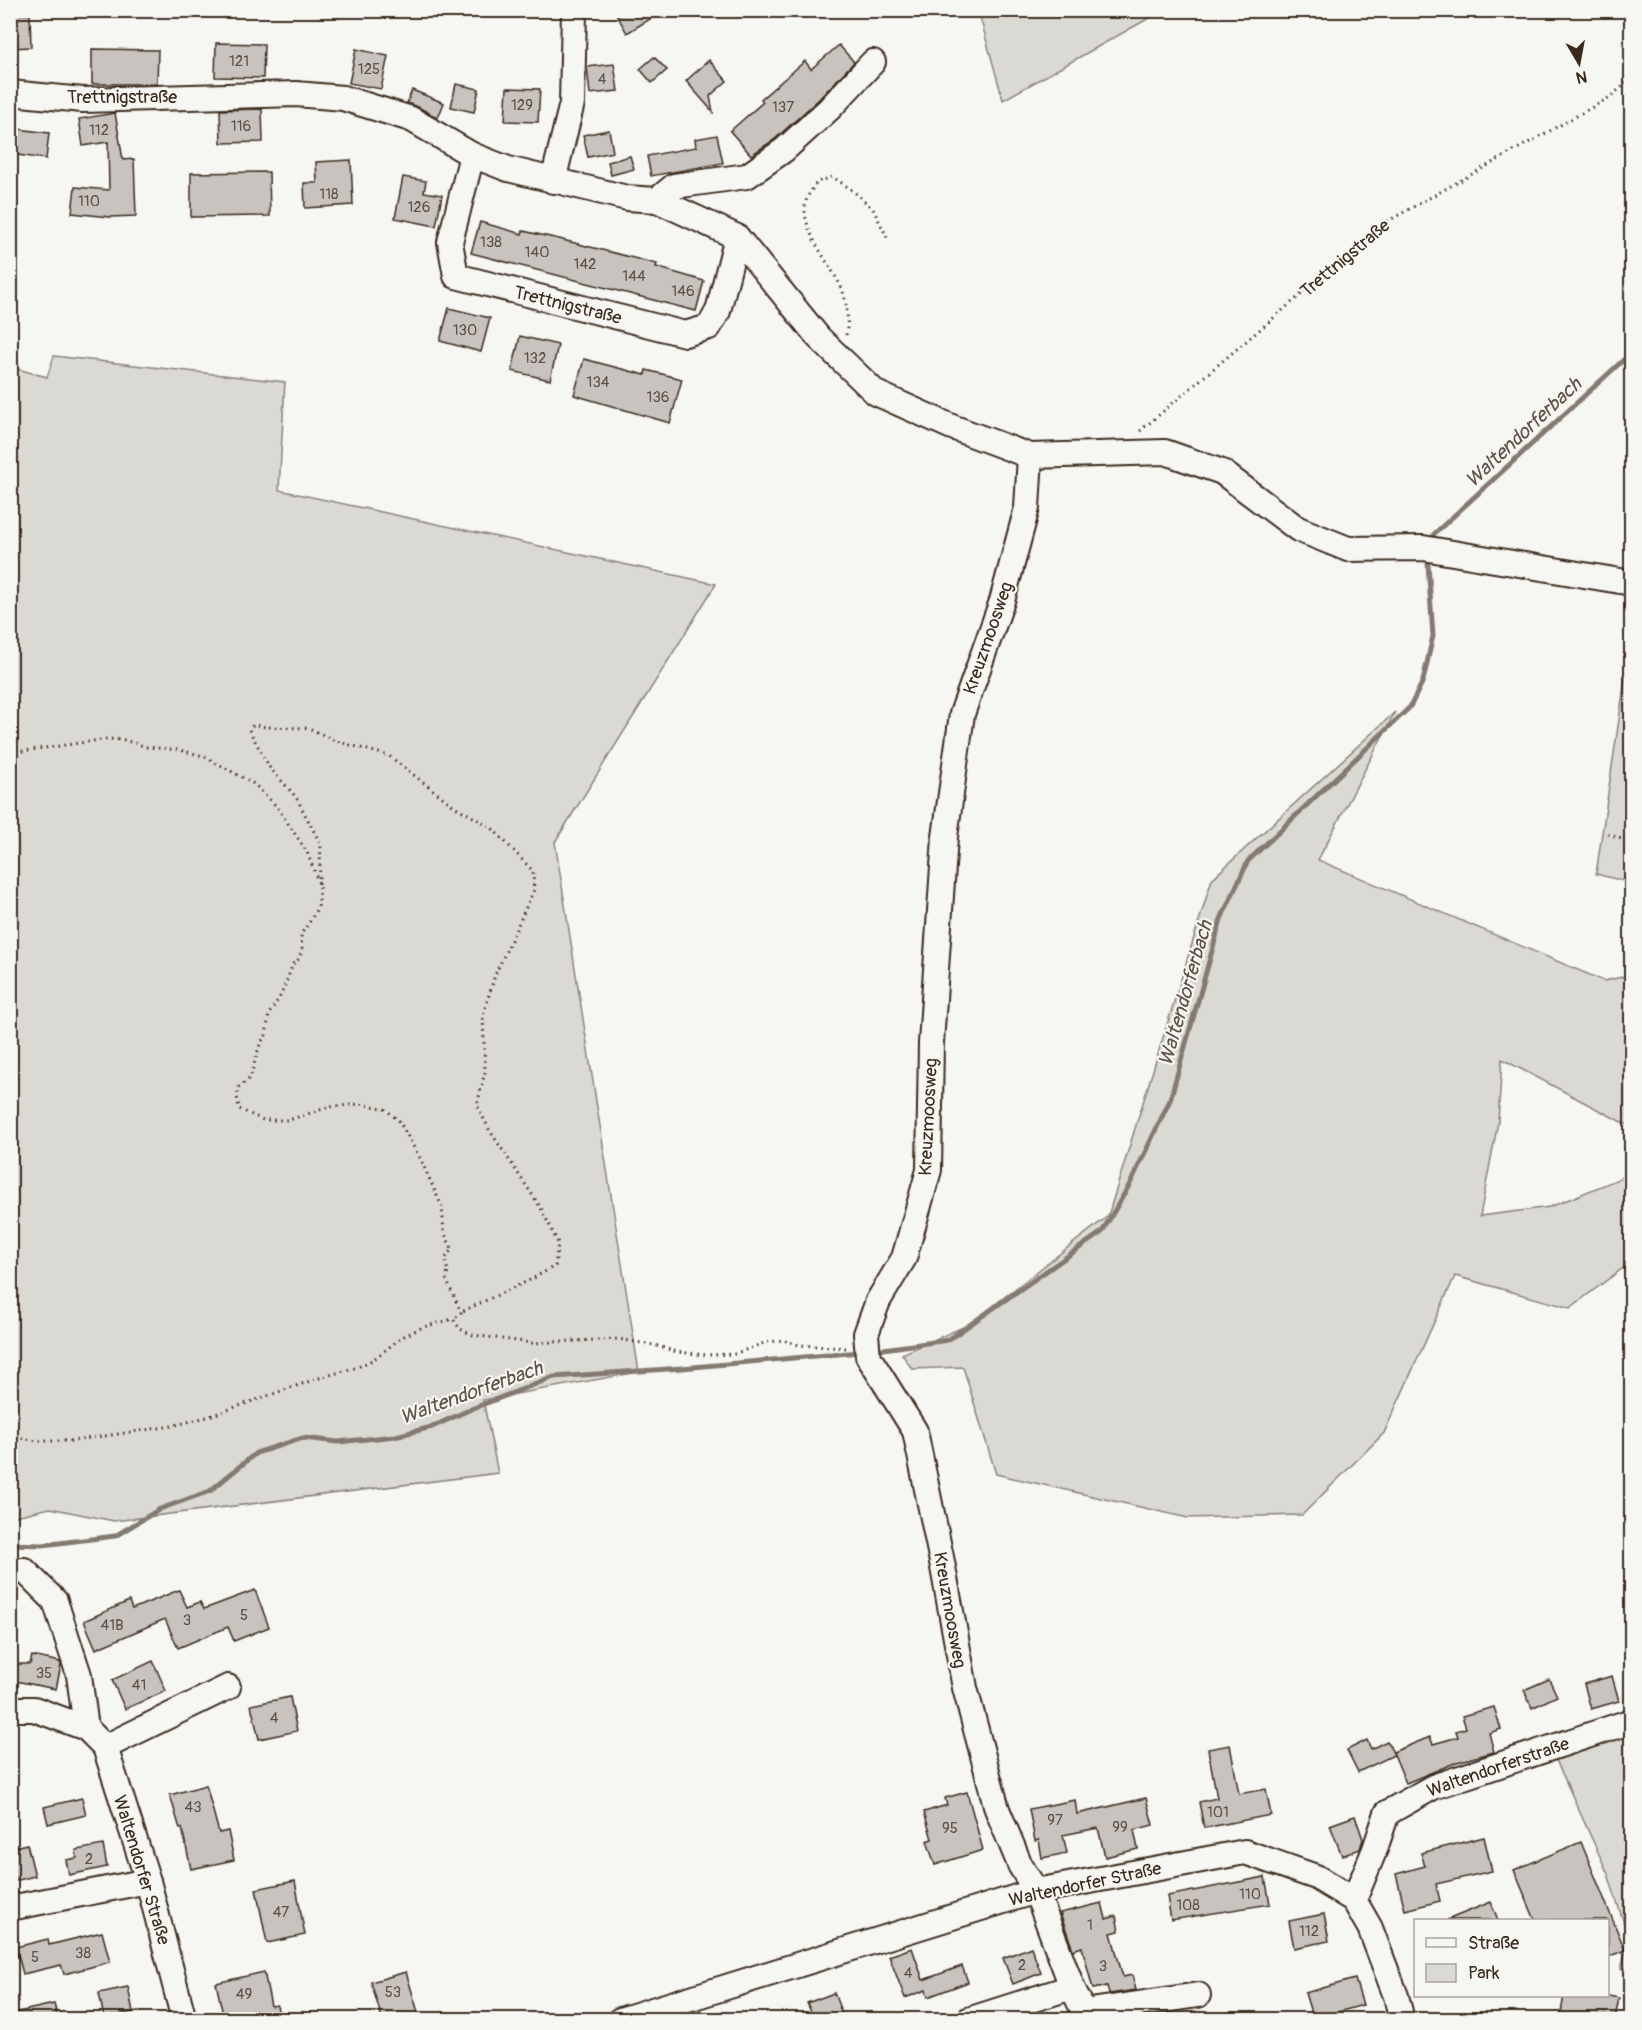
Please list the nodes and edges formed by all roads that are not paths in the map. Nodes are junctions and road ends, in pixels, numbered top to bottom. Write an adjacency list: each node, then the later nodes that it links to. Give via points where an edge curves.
1 (574, 10): 5 (street, via 572,103)
2 (873, 62): 6 (street, via 784,150 747,176 674,186)
3 (10, 93): 4 (street, Trettnigstraße, via 83,100 296,94 343,98 411,119)
4 (472, 154): 5 (street, Trettnigstraße); 7 (street, Trettnigstraße, via 450,242 456,276 685,334 709,327 718,311)
5 (553, 181): 6 (street, Trettnigstraße, via 627,198)
6 (657, 200): 7 (street, Trettnigstraße)
7 (737, 237): 8 (street, Trettnigstraße, via 819,338 876,393)
8 (1030, 456): 9 (street, Trettnigstraße, via 1165,452 1222,472 1298,529 1348,549 1423,548); 17 (street, Kreuzmoosweg, via 1028,508 1002,601 962,714 945,837 931,1043 929,1170 904,1258 878,1301 866,1334 868,1356 915,1431 964,1688 997,1809 1020,1865)
9 (1632, 583)
10 (10, 1571): 14 (street, via 24,1570 55,1601 79,1675)
11 (228, 1687): 15 (street)
12 (10, 1709): 14 (street, Waltendorfer Straße, via 34,1709)
13 (1632, 1721): 18 (street, Waltendorferstraße, via 1433,1787 1387,1813)
14 (86, 1728): 15 (street, Waltendorfer Straße)
15 (105, 1747): 16 (street, Waltendorfer Straße)
16 (148, 1881): 19 (street); 23 (street, Waltendorfer Straße)
17 (1036, 1891): 18 (street, Waltendorfer Straße, via 1245,1852 1316,1877); 20 (street, Kreuzmoosweg); 24 (street, Waltendorfer Straße)
18 (1354, 1900): 26 (street, Waltendorfer Straße, via 1370,1928)
19 (10, 1908)
20 (1072, 1987): 22 (street, Kreuzmoosweg); 25 (street)
21 (1198, 1995): 22 (street)
22 (1086, 2016)
23 (184, 2019)
24 (620, 2019)
25 (968, 2019)
26 (1402, 2019)

